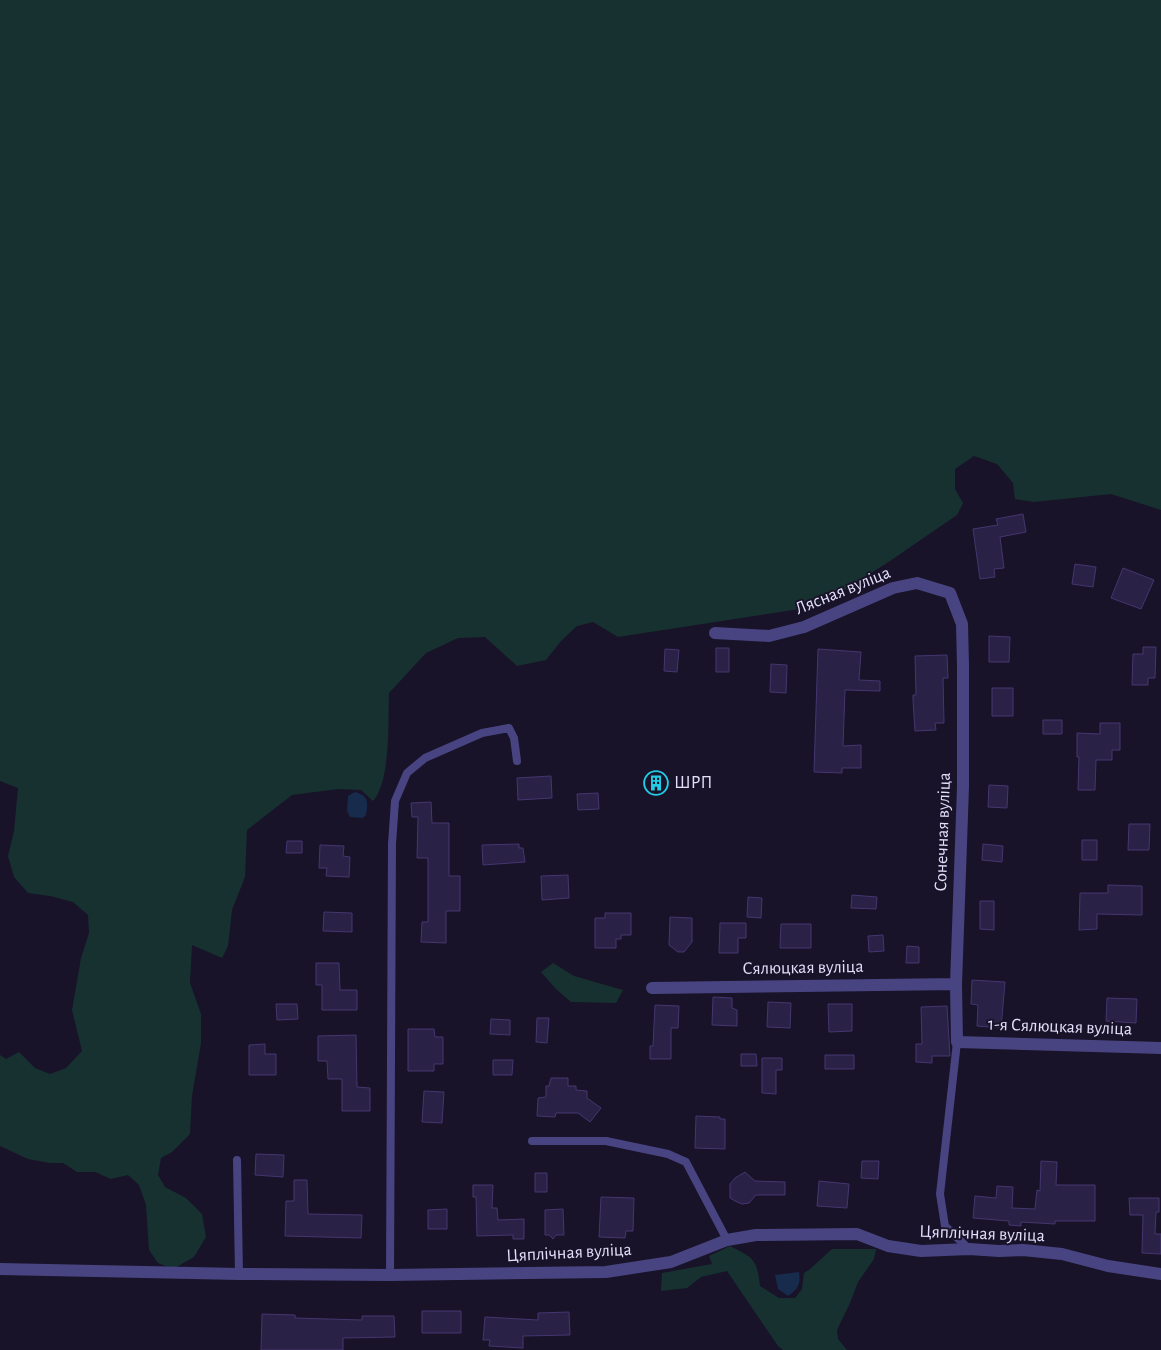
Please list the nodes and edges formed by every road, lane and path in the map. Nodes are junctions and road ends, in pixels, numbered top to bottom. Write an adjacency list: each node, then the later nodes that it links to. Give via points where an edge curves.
1 (962, 624): 2 (street, Лясная вуліца, via 950,593 917,583 893,588 804,627 770,636); 4 (street, Сонечная вуліца, via 963,787)
2 (715, 633)
3 (517, 760): 15 (lane, via 509,728 482,733 425,758 407,773 394,801)
4 (956, 984): 5 (street, Сялюцкая вуліца); 6 (street, Сонечная вуліца)
5 (652, 988)
6 (957, 1042): 7 (street, 1-я Сялюцкая вуліца); 11 (lane, via 940,1194 945,1226)
7 (1161, 1048)
8 (532, 1141): 10 (lane, via 606,1140 668,1154 686,1162)
9 (237, 1160): 13 (lane)
10 (727, 1240): 11 (street, Цяплічная вуліца, via 756,1235 857,1234 888,1246 921,1251); 15 (street, Цяплічная вуліца, via 671,1262 606,1272)
11 (970, 1249): 14 (street, Цяплічная вуліца, via 1062,1254 1108,1266)
12 (0, 1268): 13 (street, Цяплічная вуліца)
13 (239, 1274): 15 (street, Цяплічная вуліца)
14 (1161, 1274)
15 (390, 1276)

